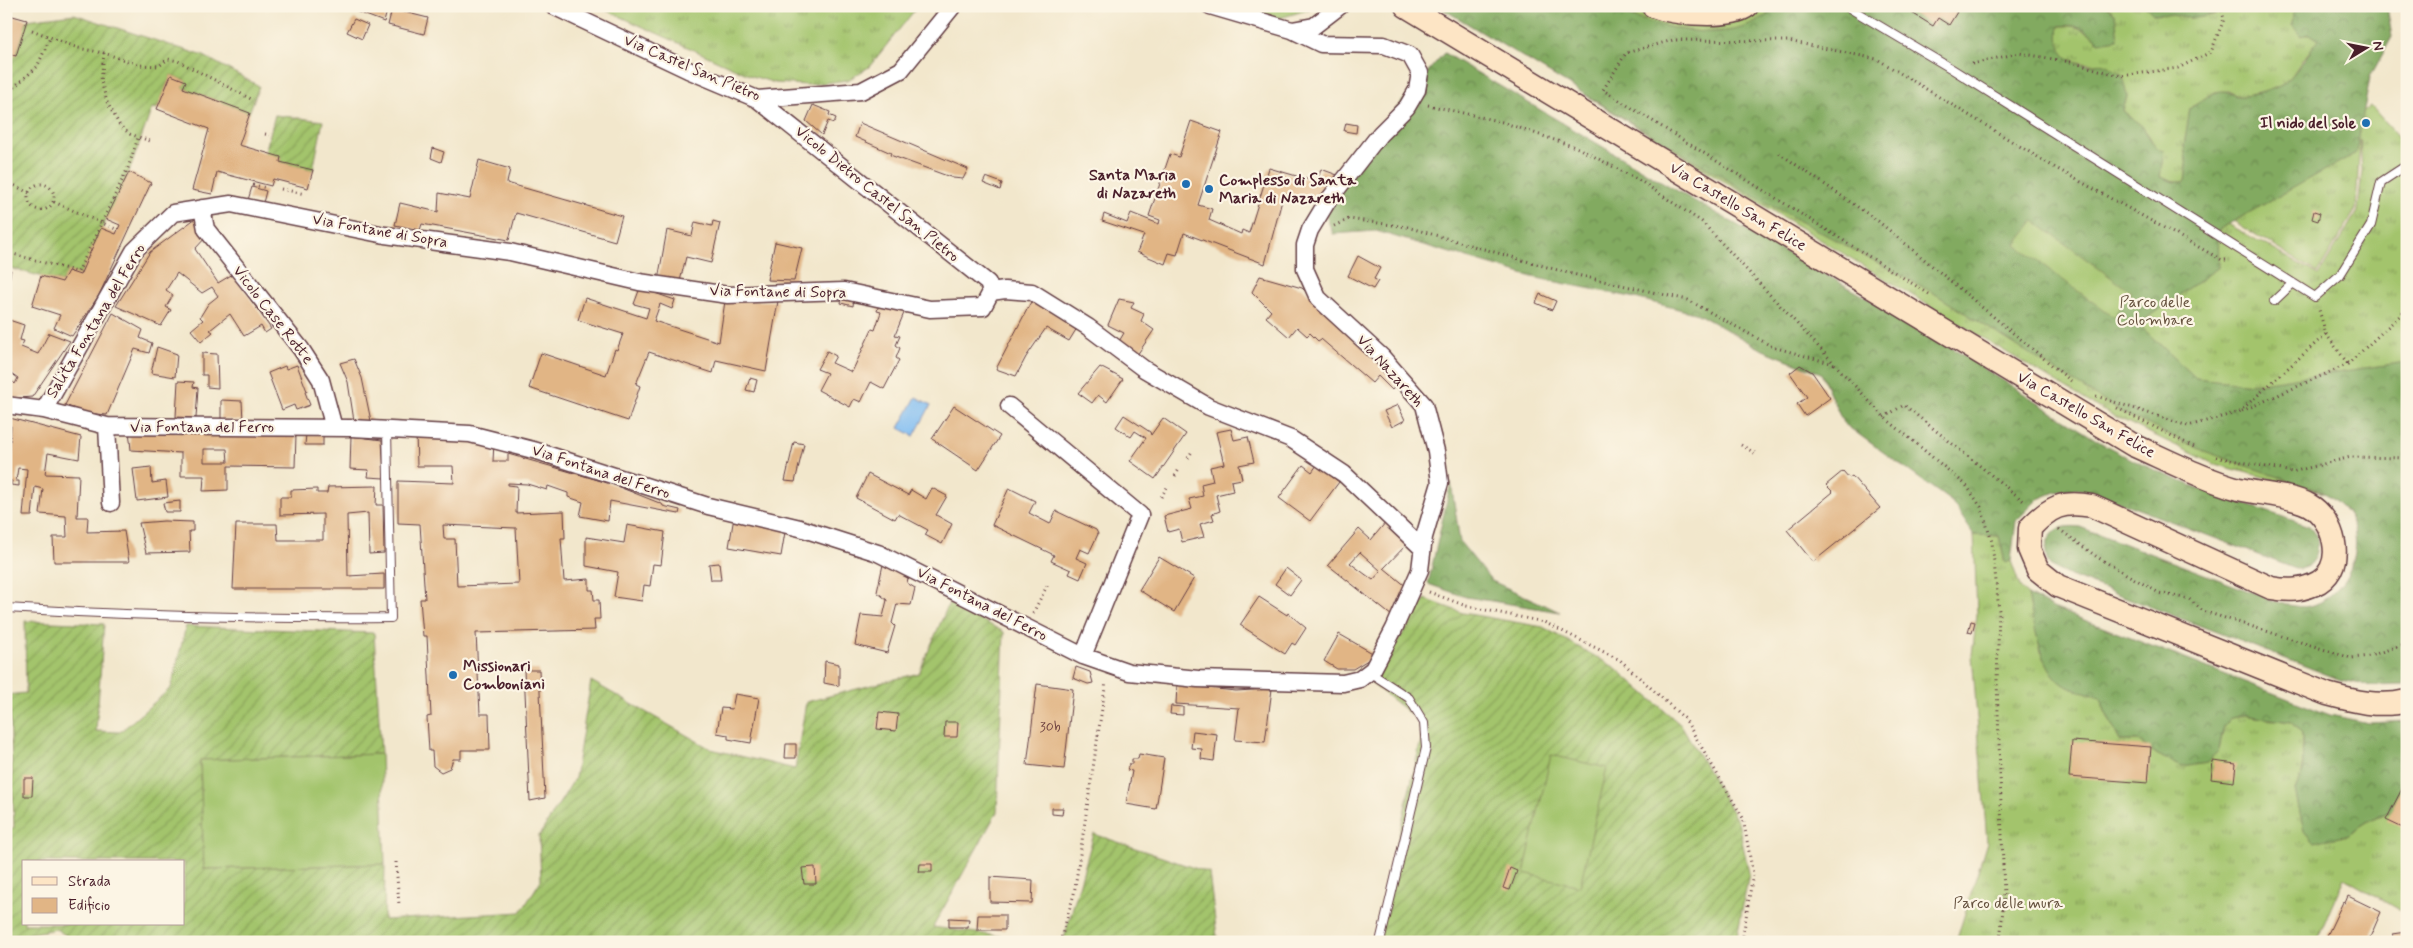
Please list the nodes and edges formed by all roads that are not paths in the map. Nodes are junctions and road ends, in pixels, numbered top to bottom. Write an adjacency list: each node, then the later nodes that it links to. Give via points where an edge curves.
1 (553, 6): 10 (street, Via Castel San Pietro, via 688,70)
2 (953, 6): 10 (street, Via Castel San Pietro, via 901,70 860,91)
3 (1210, 6): 9 (street)
4 (1340, 6): 9 (street, via 1314,26)
5 (1406, 6): 27 (street, Via Castello San Felice, via 2133,445 2237,488 2308,504 2330,527 2335,547 2332,566 2319,581 2292,591 2271,588 2092,506 2072,503 2057,506 2041,516 2030,528 2030,549 2038,570 2058,586 2326,694 2357,702 2392,705)
6 (1653, 6): 7 (street, via 1718,14)
7 (1747, 6)
8 (1846, 6): 13 (lane)
9 (1292, 30): 23 (street, Via Nazareth, via 1321,44 1384,45 1410,56 1420,73 1417,90 1407,107 1356,164 1310,230 1304,246 1305,269 1318,298 1382,358 1424,406 1436,451 1440,483)
10 (758, 99): 14 (street, Vicolo Dietro Castel San Pietro, via 988,283)
11 (2407, 165): 13 (lane, via 2381,182 2371,225 2340,275 2315,297)
12 (202, 208): 14 (street, Via Fontane di Sopra, via 230,204 386,235 510,252 639,282 728,295 844,291 930,309 983,308); 18 (street, Salita Fontana del Ferro, via 173,213 134,251); 20 (street, Vicolo Case Rotte, via 206,230 301,349 321,380)
13 (2293, 283): 15 (lane)
14 (992, 292): 23 (street, via 1032,292 1088,327 1144,369 1209,407 1291,440 1344,474)
15 (2274, 301)
16 (6, 405): 18 (street, Via Fontana del Ferro)
17 (1010, 406): 25 (street, via 1140,515)
18 (44, 410): 19 (street, Via Fontana del Ferro)
19 (106, 426): 20 (street, Via Fontana del Ferro); 22 (street)
20 (334, 428): 21 (street, Via Fontana del Ferro)
21 (388, 429): 24 (lane, via 391,618 267,619); 25 (street, Via Fontana del Ferro, via 479,436 537,451 708,506 800,528 878,553)
22 (111, 503)
23 (1422, 548): 26 (street, via 1420,570 1394,628)
24 (6, 608)
25 (1083, 656): 26 (street, Via Fontana del Ferro, via 1129,672 1198,679 1343,683 1360,679)
26 (1369, 672): 28 (lane, via 1409,698 1424,723 1426,748)
27 (2407, 701)
28 (1380, 942)

